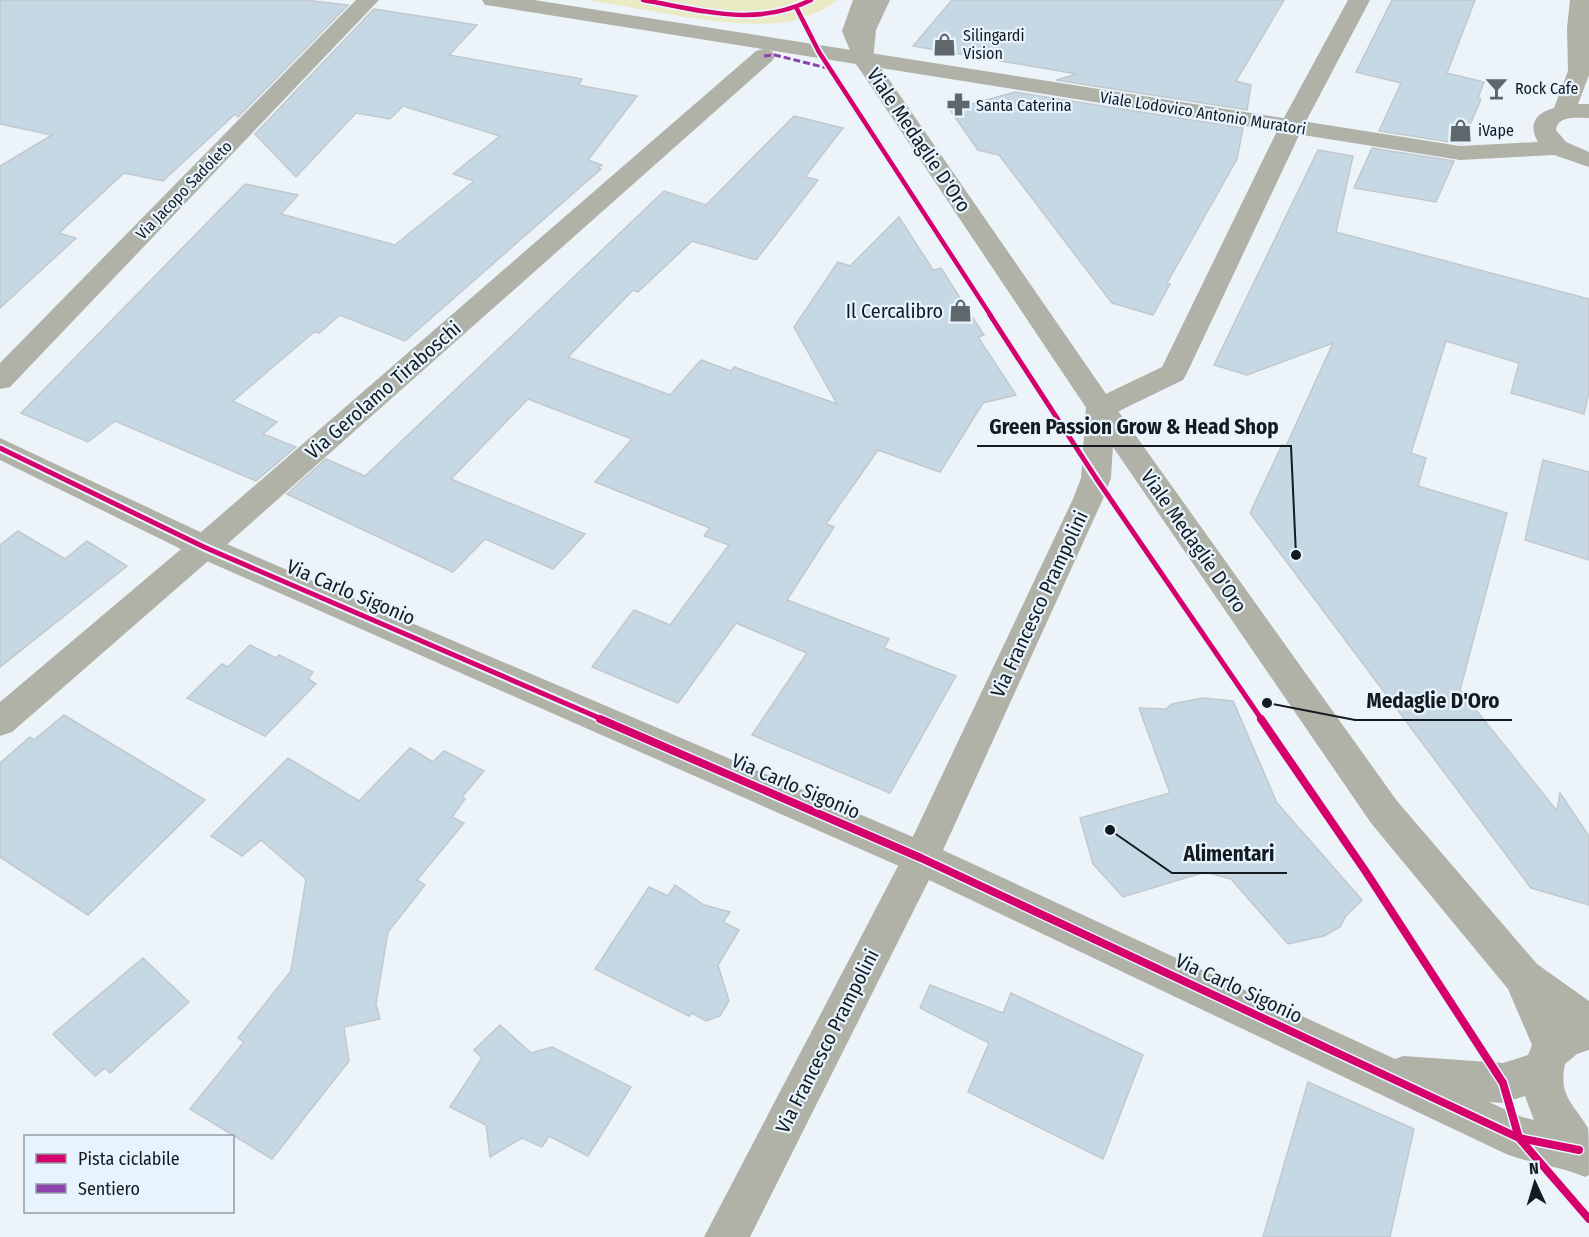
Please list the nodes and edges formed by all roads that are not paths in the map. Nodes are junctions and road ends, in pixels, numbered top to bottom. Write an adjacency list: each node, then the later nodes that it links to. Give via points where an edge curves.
1 (368, 0): 15 (street, Via Jacopo Sadoleto)
2 (493, 0): 8 (street, Viale Lodovico Antonio Muratori)
3 (864, 0): 8 (street, Viale Medaglie D'Oro, via 853,31)
4 (881, 0): 8 (lane, via 867,30)
5 (1359, 0): 12 (street)
6 (1581, 0): 9 (street, via 1578,28)
7 (764, 56): 18 (street, Via Gerolamo Tiraboschi)
8 (864, 60): 12 (street, Viale Lodovico Antonio Muratori); 16 (street, Viale Medaglie D'Oro)
9 (1584, 77): 10 (street)
10 (1564, 111): 11 (street); 13 (street, via 1546,119 1543,126 1544,133)
11 (1589, 111)
12 (1291, 127): 13 (street, Viale Lodovico Antonio Muratori, via 1460,153); 16 (street, via 1173,373)
13 (1558, 148): 14 (street, Viale Lodovico Antonio Muratori)
14 (1589, 160)
15 (0, 380)
16 (1101, 408): 20 (street, Via Francesco Prampolini, via 1096,478 1088,500); 21 (street, Viale Medaglie D'Oro, via 1384,812)
17 (0, 448): 18 (street, Via Carlo Sigonio)
18 (204, 547): 19 (street, Via Gerolamo Tiraboschi); 20 (street, Via Carlo Sigonio)
19 (0, 722)
20 (921, 858): 24 (street, Via Carlo Sigonio); 26 (street, Via Francesco Prampolini)
21 (1523, 977): 22 (street, Viale Medaglie D'Oro); 23 (street, Viale Medaglie D'Oro)
22 (1589, 1025)
23 (1562, 1050): 24 (street, Via Carlo Sigonio, via 1503,1083); 25 (street, via 1542,1086 1545,1102 1553,1119)
24 (1386, 1075): 25 (street, Via Carlo Sigonio, via 1519,1138)
25 (1584, 1154)
26 (726, 1237)

